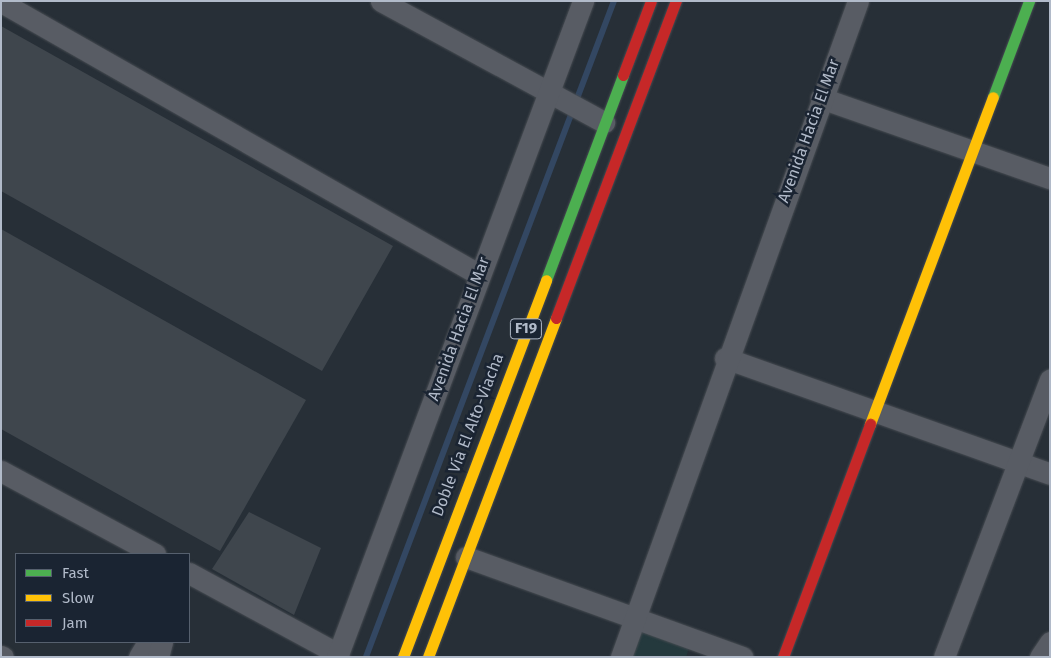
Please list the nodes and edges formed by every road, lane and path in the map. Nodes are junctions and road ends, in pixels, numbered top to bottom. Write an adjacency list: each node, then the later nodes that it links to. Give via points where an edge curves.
1 (381, 1): 8 (street)
2 (583, 1): 8 (street, Avenida Hacia El Mar)
3 (651, 1): 10 (main road, Doble Vía El Alto-Viacha / F19)
4 (676, 1): 21 (main road, F19)
5 (858, 1): 9 (street, Avenida Hacia El Mar)
6 (1029, 1): 11 (main road)
7 (6, 3): 13 (street)
8 (548, 94): 10 (street); 13 (street, Avenida Hacia El Mar)
9 (821, 98): 11 (street); 14 (street, Avenida Hacia El Mar)
10 (599, 119): 30 (main road, Doble Vía El Alto-Viacha / F19)
11 (974, 151): 12 (street); 16 (main road)
12 (1050, 178)
13 (478, 274): 27 (street, Avenida Hacia El Mar)
14 (725, 358): 16 (street); 23 (street, Avenida Hacia El Mar)
15 (1050, 380): 17 (street)
16 (878, 414): 17 (street); 34 (main road)
17 (1017, 464): 19 (street); 35 (street)
18 (1, 471): 20 (street)
19 (1050, 474)
20 (153, 553)
21 (466, 557): 23 (street); 31 (main road, F19)
22 (190, 574): 27 (street)
23 (634, 617): 32 (street, Avenida Hacia El Mar); 33 (street)
24 (1050, 642): 36 (street)
25 (147, 643): 28 (street)
26 (162, 643): 29 (street)
27 (337, 656)
28 (139, 657)
29 (158, 657)
30 (403, 657)
31 (428, 657)
32 (620, 657)
33 (742, 657)
34 (783, 657)
35 (944, 657)
36 (1040, 657)

